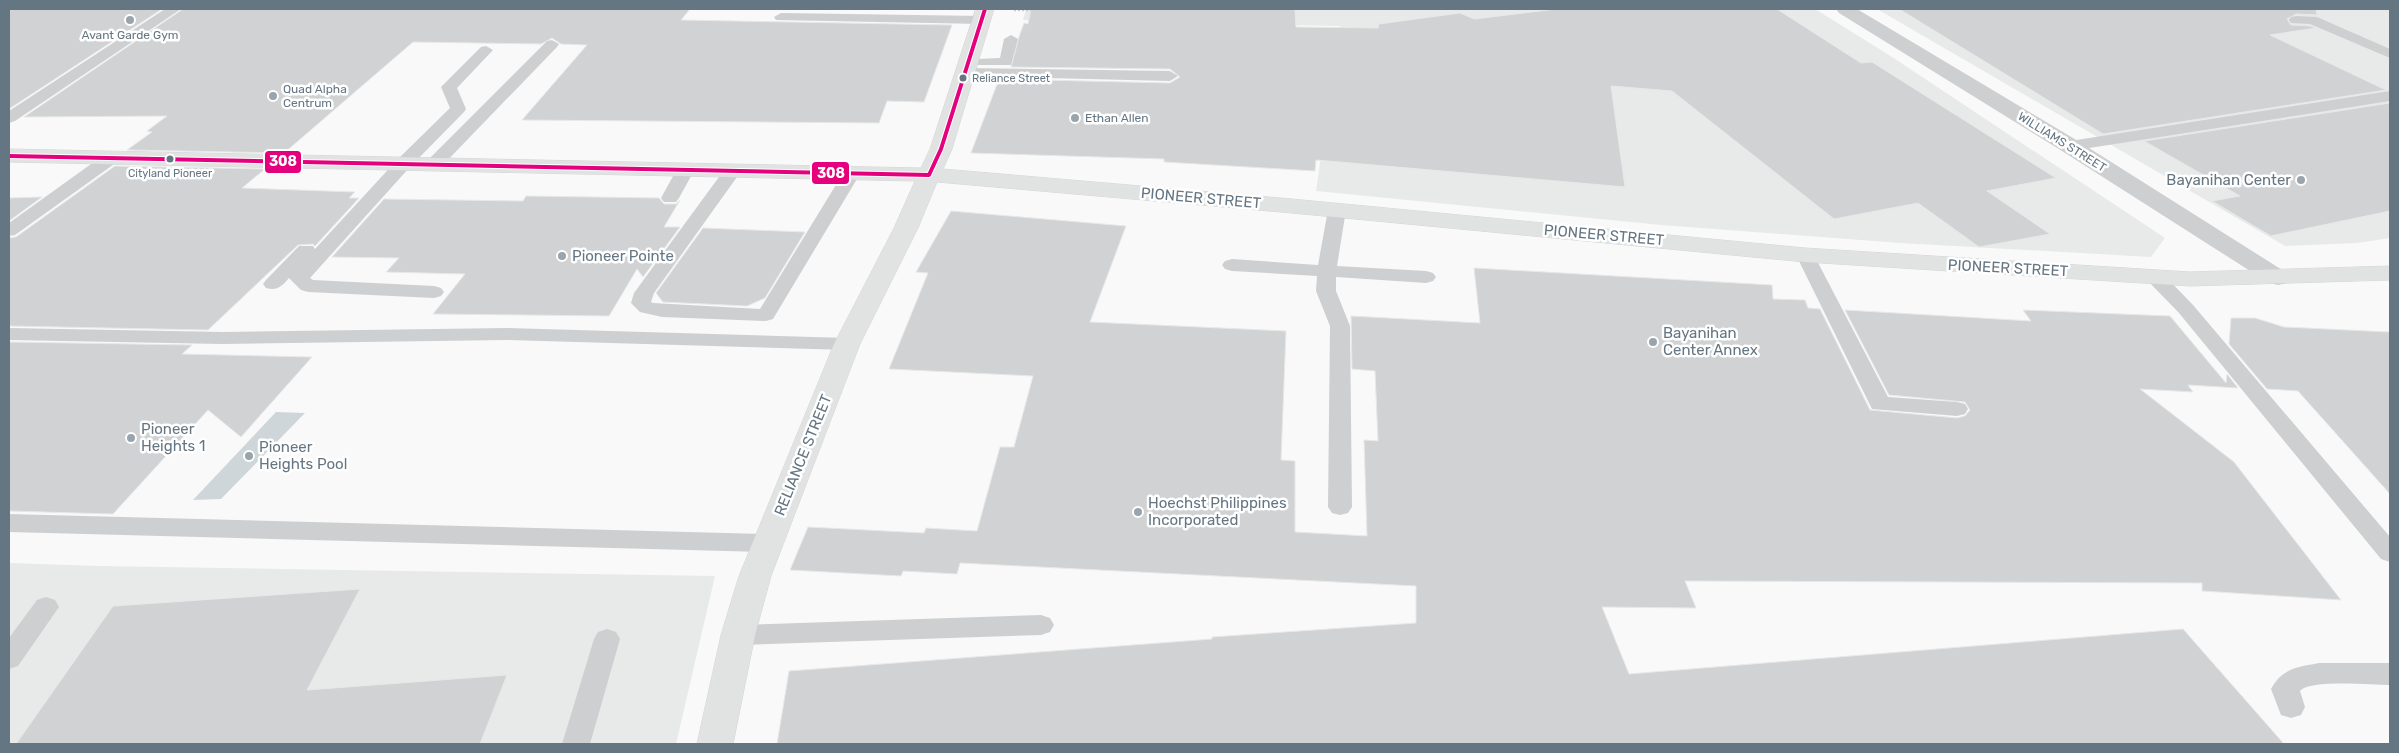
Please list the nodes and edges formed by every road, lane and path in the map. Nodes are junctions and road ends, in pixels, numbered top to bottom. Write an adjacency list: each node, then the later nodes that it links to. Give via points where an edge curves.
1 (174, 9): 15 (lane)
2 (1845, 9): 16 (street, WILLIAMS STREET)
3 (1015, 10): 4 (path)
4 (1031, 10)
5 (984, 14): 6 (lane); 12 (main road, RELIANCE STREET)
6 (781, 17)
7 (2296, 20): 11 (lane, via 2312,20)
8 (1011, 39): 12 (lane, via 1006,62)
9 (552, 44): 20 (lane)
10 (486, 50): 19 (lane, via 449,87 458,109)
11 (2388, 52)
12 (967, 68): 13 (lane); 24 (main road, RELIANCE STREET, via 941,149)
13 (1170, 76)
14 (2390, 96): 16 (lane)
15 (9, 118)
16 (2070, 146): 34 (street, WILLIAMS STREET)
17 (9, 156): 18 (main road, PIONEER STREET)
18 (110, 158): 19 (main road, PIONEER STREET); 27 (lane)
19 (398, 164): 20 (main road, PIONEER STREET); 35 (lane); 36 (lane, via 299,278 308,286)
20 (434, 164): 21 (main road, PIONEER STREET)
21 (686, 169): 22 (main road, PIONEER STREET); 25 (lane)
22 (733, 170): 23 (main road, PIONEER STREET); 23 (lane, via 644,293 642,303 647,308 662,312 766,315)
23 (851, 174): 24 (main road, PIONEER STREET)
24 (929, 175): 26 (main road, PIONEER STREET); 38 (main road, RELIANCE STREET)
25 (670, 198)
26 (1337, 210): 28 (main road, PIONEER STREET); 30 (lane)
27 (9, 231)
28 (1805, 254): 33 (main road, PIONEER STREET); 39 (lane, via 1880,404)
29 (1232, 265): 30 (lane)
30 (1327, 270): 32 (lane); 40 (lane, via 1326,291 1340,326)
31 (2390, 273): 34 (main road, PIONEER STREET)
32 (1426, 277)
33 (2156, 278): 34 (main road, PIONEER STREET); 43 (lane, via 2186,309)
34 (2278, 278)
35 (273, 284)
36 (434, 292)
37 (9, 334): 38 (lane, via 223,338 507,334)
38 (848, 344): 42 (main road, RELIANCE STREET)
39 (1957, 409)
40 (1340, 507)
41 (9, 523): 42 (lane)
42 (768, 543): 46 (main road, RELIANCE STREET)
43 (2390, 553)
44 (46, 607): 48 (lane)
45 (1041, 625): 46 (lane)
46 (738, 635): 52 (main road, RELIANCE STREET)
47 (607, 639): 51 (lane)
48 (9, 658)
49 (2390, 674): 50 (lane, via 2320,674 2294,679 2285,689)
50 (2292, 707)
51 (576, 744)
52 (715, 744)

